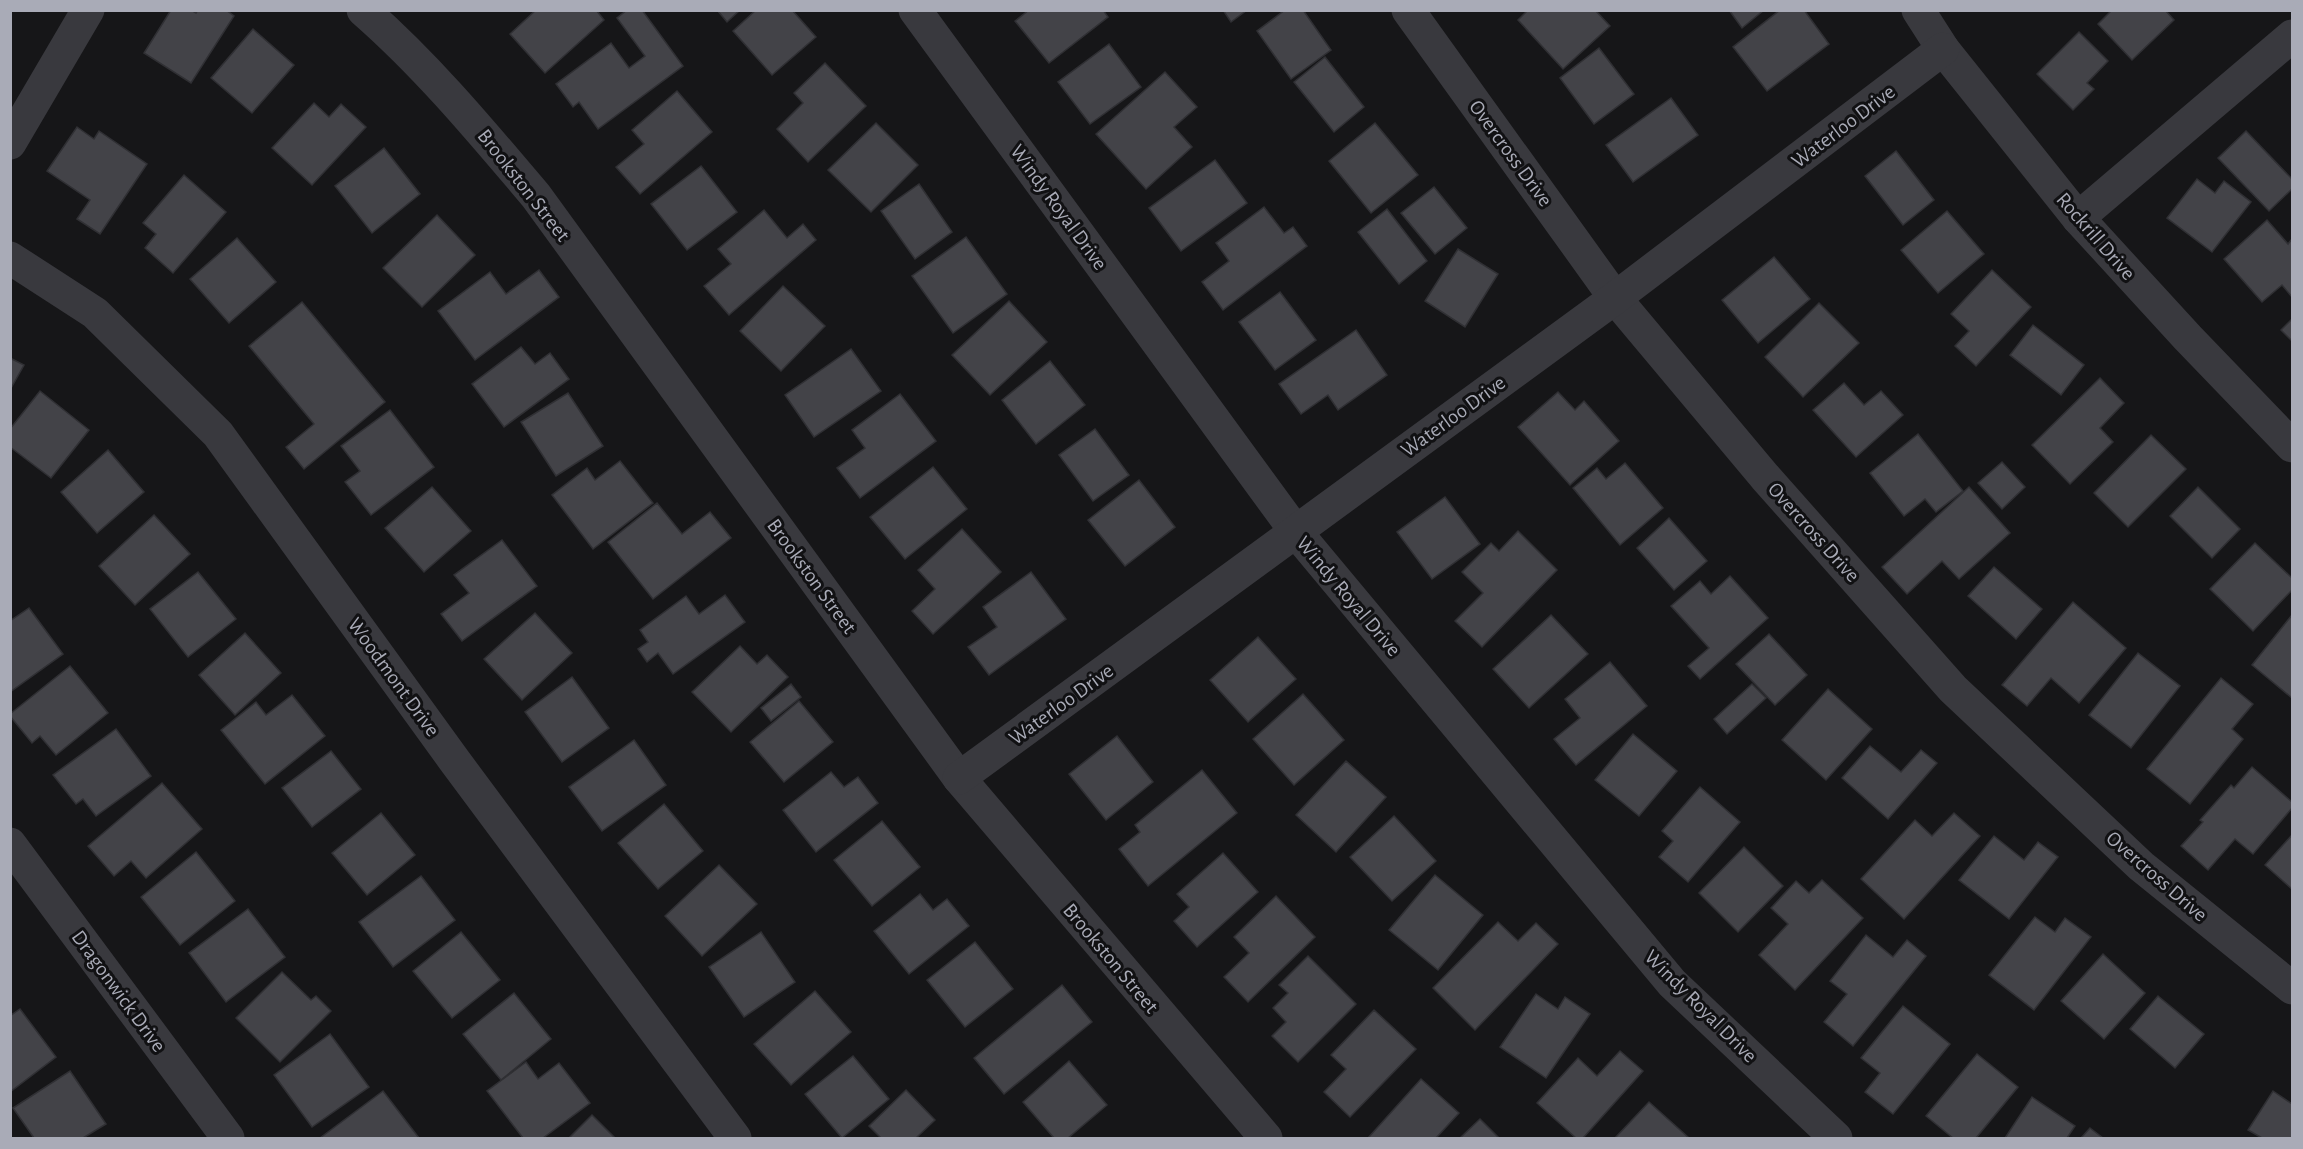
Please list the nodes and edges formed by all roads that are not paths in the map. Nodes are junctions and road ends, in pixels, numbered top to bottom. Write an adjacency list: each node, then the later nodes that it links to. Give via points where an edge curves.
1 (88, 10): 8 (street)
2 (363, 10): 14 (street, Brookston Street, via 462,108 536,195)
3 (915, 10): 13 (street, Windy Royal Drive)
4 (1408, 10): 11 (street, Overcross Drive)
5 (1918, 10): 7 (street, Rockrill Drive)
6 (2292, 36): 9 (street)
7 (1943, 50): 9 (street, Rockrill Drive); 11 (street, Waterloo Drive)
8 (10, 143)
9 (2078, 218): 12 (street, Rockrill Drive)
10 (10, 258): 18 (street, Woodmont Drive, via 95,313 218,434)
11 (1615, 298): 13 (street, Waterloo Drive); 16 (street, Overcross Drive, via 1953,689 2141,866)
12 (2292, 446)
13 (1296, 532): 14 (street, Waterloo Drive); 20 (street, Windy Royal Drive, via 1672,983)
14 (959, 778): 19 (street, Brookston Street)
15 (10, 844): 17 (street, Dragonwick Drive)
16 (2292, 988)
17 (228, 1138)
18 (735, 1138)
19 (1266, 1138)
20 (1836, 1138)

